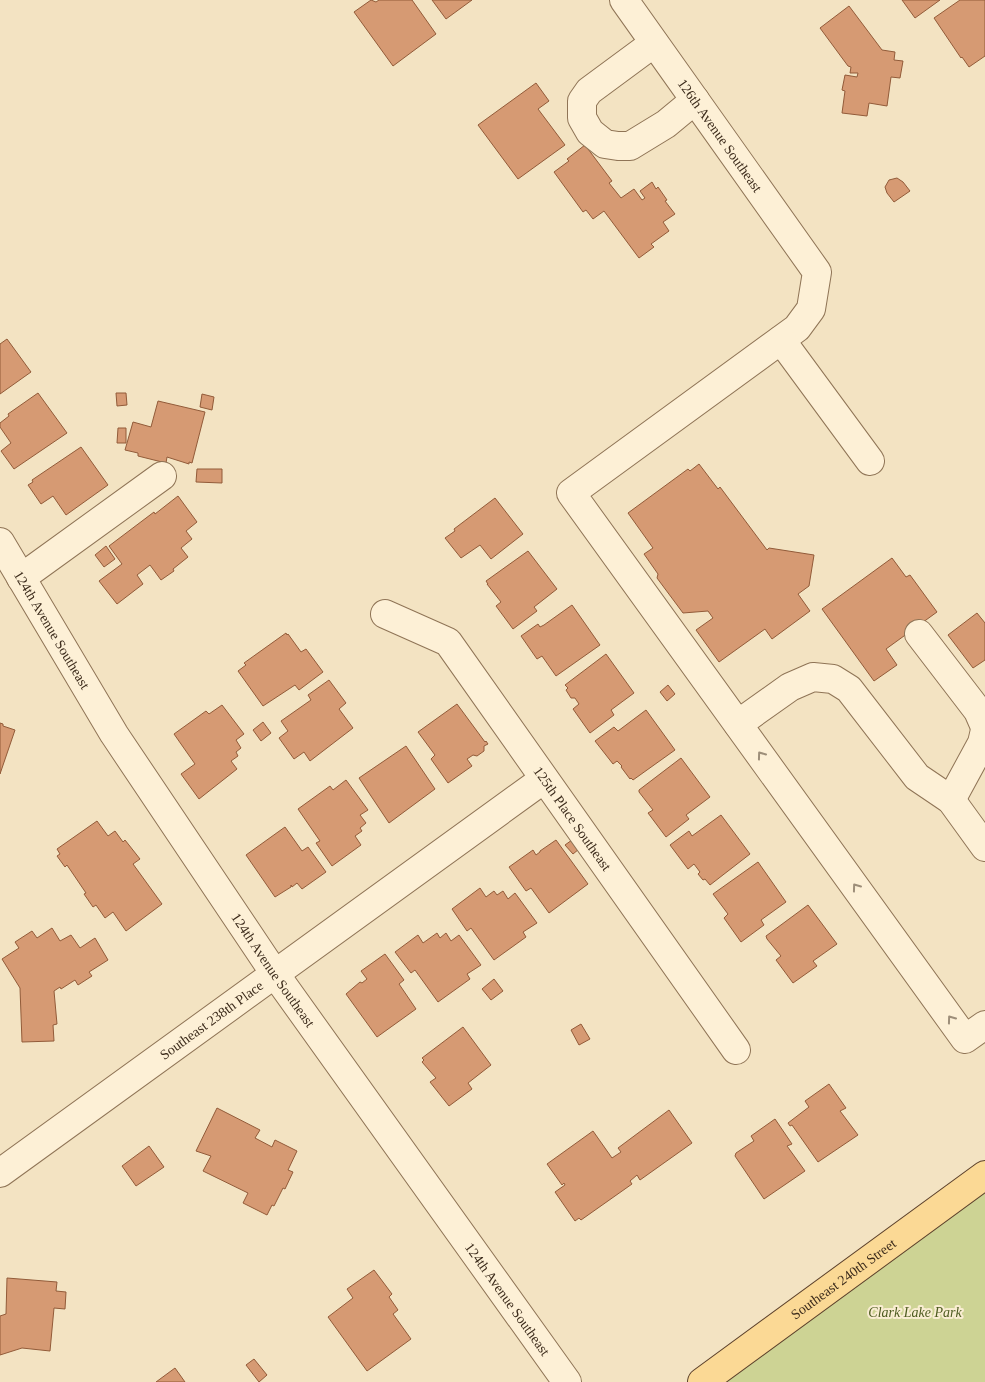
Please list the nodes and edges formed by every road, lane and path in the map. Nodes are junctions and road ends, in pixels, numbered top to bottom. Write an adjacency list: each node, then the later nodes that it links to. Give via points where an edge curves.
1 (624, 0): 2 (street, 126th Avenue Southeast)
2 (654, 42): 3 (street, 126th Avenue Southeast); 3 (street, via 588,91 582,101 582,118 590,132 605,144 630,146 666,124)
3 (695, 100): 4 (street, 126th Avenue Southeast, via 817,272 811,309 797,328)
4 (781, 340): 5 (street); 11 (street, via 571,493)
5 (870, 461)
6 (162, 476): 8 (street)
7 (0, 542): 8 (street, 124th Avenue Southeast)
8 (21, 578): 16 (street, 124th Avenue Southeast, via 114,734)
9 (386, 614): 13 (street, 125th Place Southeast, via 448,642)
10 (919, 634): 12 (street, via 978,711)
11 (738, 724): 14 (street, via 790,687 813,677 833,678 849,689 917,777); 17 (street, one-way to 11, via 965,1039)
12 (985, 728): 14 (street, via 982,743)
13 (544, 779): 16 (street, Southeast 238th Place); 18 (street, 125th Place Southeast)
14 (950, 800): 15 (street)
15 (985, 847)
16 (276, 974): 19 (street, Southeast 238th Place); 21 (street, 124th Avenue Southeast)
17 (985, 1025)
18 (736, 1050)
19 (0, 1173)
20 (985, 1175): 22 (main road, Southeast 240th Street)
21 (567, 1382)
22 (702, 1382)

